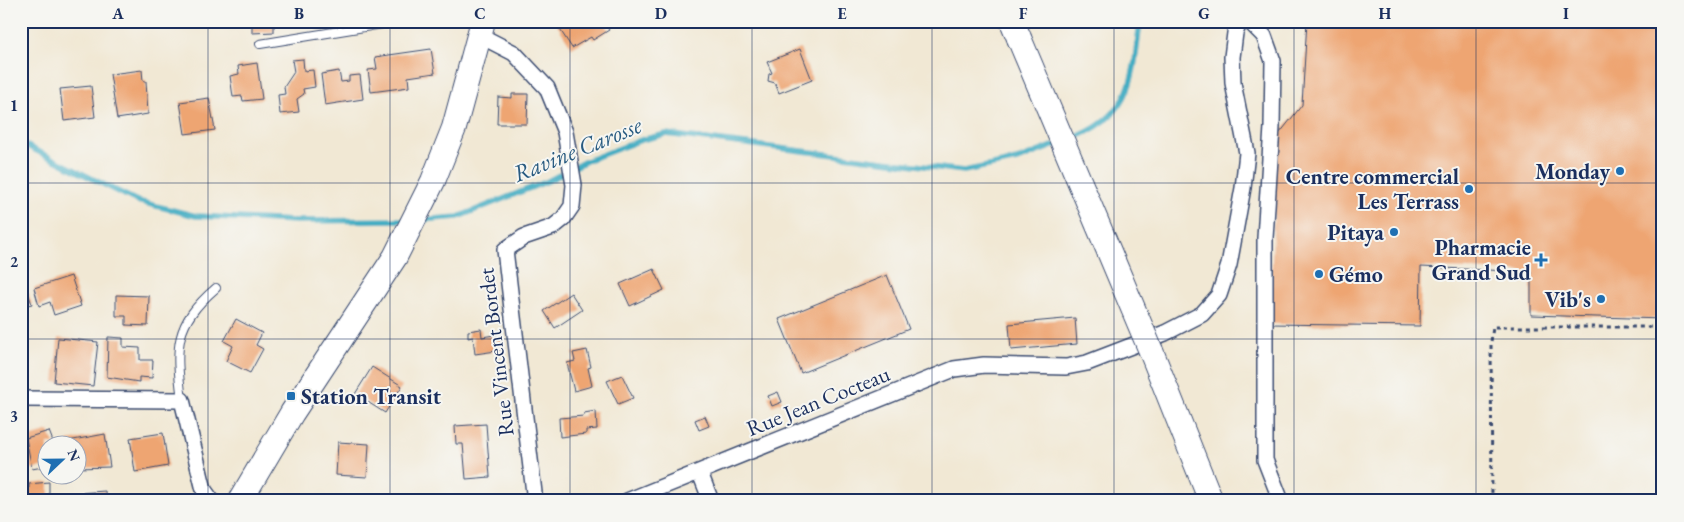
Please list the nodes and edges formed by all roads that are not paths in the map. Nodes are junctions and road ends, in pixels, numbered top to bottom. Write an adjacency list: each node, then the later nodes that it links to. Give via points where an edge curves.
1 (401, 21): 6 (lane)
2 (1240, 21): 10 (street, Rue Jean Cocteau, via 1232,57 1233,83 1247,154 1243,188 1229,265 1219,295 1202,314 1087,364 1066,367 984,365 954,370)
3 (1249, 21): 17 (street, via 1264,36 1273,60 1265,460)
4 (481, 28): 12 (main road, via 454,128 433,181 395,257 292,413); 13 (street, Rue Vincent Bordet, via 514,53 547,88 565,132 574,186 572,206 563,219 553,227 524,237 505,250)
5 (1016, 30): 16 (main road, bridge)
6 (260, 44)
7 (216, 288): 9 (lane, via 198,303 185,321 178,367)
8 (21, 399): 9 (street)
9 (182, 400): 11 (street, via 204,490)
10 (700, 473): 14 (street, Rue Jean Cocteau); 15 (street)
11 (212, 501)
12 (240, 501)
13 (535, 501)
14 (627, 501)
15 (710, 501)
16 (1211, 501)
17 (1282, 501)

